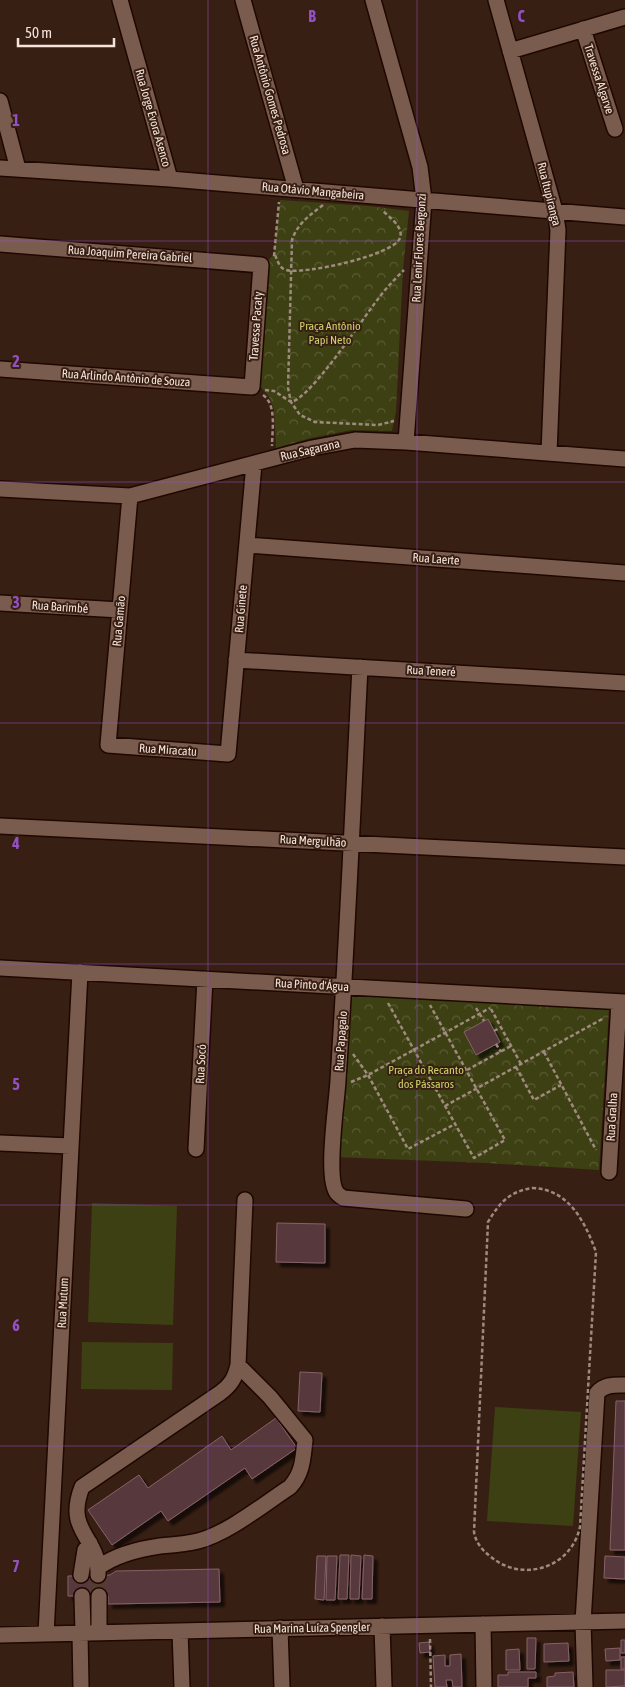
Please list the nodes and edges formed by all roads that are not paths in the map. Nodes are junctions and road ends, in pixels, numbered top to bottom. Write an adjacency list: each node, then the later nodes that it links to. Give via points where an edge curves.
1 (120, 0): 12 (street, Rua Jorge Evora Asenco)
2 (243, 0): 13 (street, Rua Antônio Gomes Pedrosa)
3 (373, 0): 14 (street, Rua Lenir Flores Bergonzi, via 420,167)
4 (496, 0): 7 (street, Rua Itupiranga)
5 (625, 18): 6 (street)
6 (583, 29): 7 (street); 9 (street, Travessa Algarve)
7 (510, 51): 15 (street, Rua Itupiranga)
8 (0, 101): 11 (street)
9 (615, 129)
10 (0, 168): 11 (street, Rua Otávio Mangabeira)
11 (18, 169): 12 (street, Rua Otávio Mangabeira)
12 (170, 179): 13 (street, Rua Otávio Mangabeira)
13 (296, 189): 14 (street, Rua Otávio Mangabeira)
14 (424, 200): 15 (street, Rua Otávio Mangabeira); 21 (street, Rua Lenir Flores Bergonzi)
15 (555, 211): 16 (street, Rua Otávio Mangabeira); 22 (street, Rua Itupiranga, via 558,230)
16 (625, 217)
17 (0, 244): 18 (street, Rua Joaquim Pereira Gabriel)
18 (261, 264): 20 (street, Travessa Pacaty)
19 (0, 369): 20 (street, Rua Arlindo Antônio de Souza)
20 (252, 387)
21 (406, 442): 22 (street, Rua Sagarana); 24 (street, Rua Sagarana, via 354,440)
22 (549, 454): 23 (street, Rua Sagarana)
23 (625, 460)
24 (254, 464): 26 (street, Rua Sagarana); 27 (street, Rua Ginete)
25 (0, 488): 26 (street, Rua Sagarana)
26 (130, 496): 30 (street, Rua Gamão)
27 (247, 545): 28 (street, Rua Laerte); 31 (street, Rua Ginete)
28 (625, 573)
29 (0, 603): 30 (street, Rua Barimbé)
30 (120, 610): 34 (street, Rua Gamão)
31 (236, 660): 32 (street, Rua Teneré); 35 (street, Rua Ginete)
32 (360, 667): 33 (street, Rua Teneré); 37 (street, Rua Papagaio)
33 (625, 683)
34 (108, 745): 35 (street, Rua Miracatu)
35 (228, 754)
36 (0, 826): 37 (street, Rua Mergulhão)
37 (351, 843): 38 (street, Rua Mergulhão); 42 (street, Rua Papagaio)
38 (625, 857)
39 (0, 968): 40 (street, Rua Pinto d'Água)
40 (80, 972): 41 (street, Rua Pinto d'Água); 45 (street, Rua Mutum)
41 (205, 979): 42 (street, Rua Pinto d'Água); 46 (street, Rua Socó)
42 (344, 987): 43 (street, Rua Pinto d'Água); 49 (street, Rua Papagaio, via 331,1160 336,1193 343,1198)
43 (621, 1005): 47 (street, Rua Gralha)
44 (0, 1143): 45 (street)
45 (70, 1146): 64 (street, Rua Mutum)
46 (196, 1150)
47 (608, 1172)
48 (245, 1200): 50 (street)
49 (466, 1209)
50 (238, 1365): 52 (street, via 235,1379 229,1386 82,1487 77,1499 77,1516); 52 (street, via 270,1397 305,1440 298,1479 219,1533 197,1541 110,1559 98,1571 98,1559)
51 (625, 1385): 57 (street, via 607,1386 597,1393)
52 (90, 1543): 53 (street, via 85,1550)
53 (81, 1575)
54 (82, 1596): 63 (street)
55 (99, 1596): 62 (street)
56 (625, 1621): 57 (street, Rua Marina Luíza Spengler)
57 (583, 1622): 58 (street, Rua Marina Luíza Spengler); 71 (street)
58 (482, 1624): 59 (street, Rua Marina Luíza Spengler); 70 (street)
59 (382, 1626): 60 (street, Rua Marina Luíza Spengler); 69 (street)
60 (280, 1628): 61 (street, Rua Marina Luíza Spengler); 68 (street)
61 (180, 1631): 62 (street, Rua Marina Luíza Spengler); 67 (street)
62 (99, 1632): 63 (street, Rua Marina Luíza Spengler)
63 (81, 1633): 64 (street, Rua Marina Luíza Spengler); 66 (street)
64 (46, 1634): 65 (street, Rua Marina Luíza Spengler)
65 (0, 1635)
66 (82, 1687)
67 (182, 1687)
68 (282, 1687)
69 (384, 1687)
70 (484, 1687)
71 (585, 1687)

